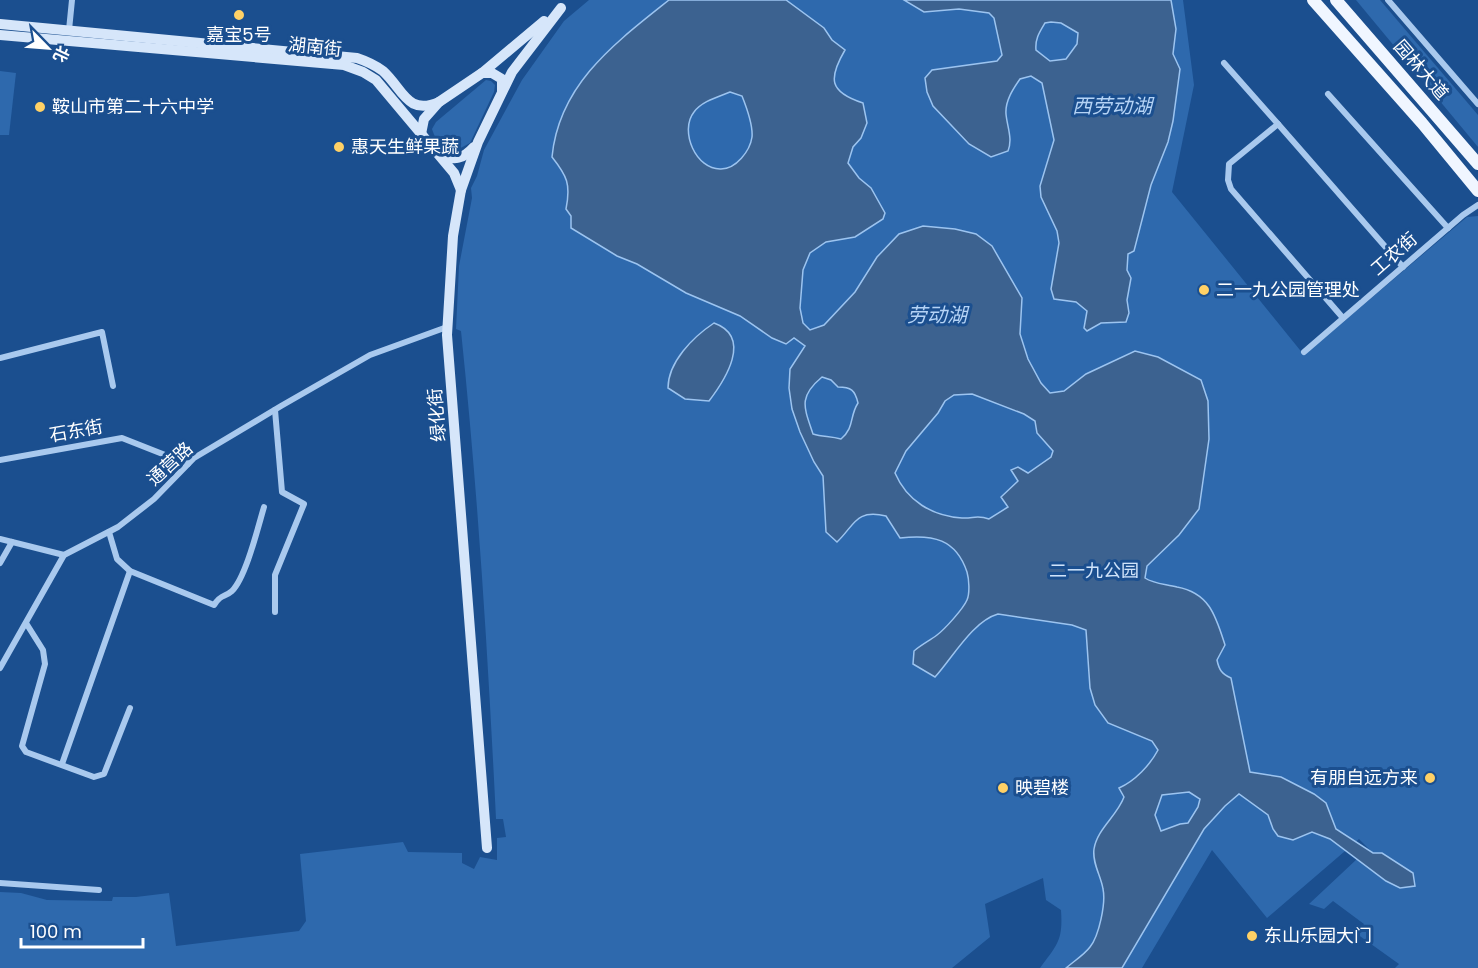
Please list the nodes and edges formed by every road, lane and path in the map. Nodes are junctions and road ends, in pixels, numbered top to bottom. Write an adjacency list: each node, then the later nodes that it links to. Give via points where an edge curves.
1 (72, 0): 8 (street)
2 (570, 0): 6 (main road, 绿化街)
3 (1313, 0): 22 (main road)
4 (1336, 0): 20 (main road, 园林大道)
5 (1388, 0): 15 (street)
6 (557, 4): 11 (main road, 绿化街); 12 (main road, 绿化街)
7 (0, 24): 8 (main road, 湖南街)
8 (69, 30): 14 (main road, 湖南街, via 357,58 383,72 417,106 423,108)
9 (0, 35): 17 (main road, 湖南街, via 344,65 376,80)
10 (1224, 63): 16 (street)
11 (482, 73): 12 (main road, via 502,79); 14 (main road, 绿化街)
12 (502, 91): 18 (main road, 绿化街)
13 (1328, 94): 24 (street)
14 (439, 102): 17 (main road, 绿化街, via 424,119)
15 (1478, 104)
16 (1278, 124): 25 (street); 26 (street, via 1229,164 1231,189)
17 (421, 134): 19 (main road, 湖南街)
18 (478, 142): 19 (main road, via 459,159); 21 (main road, 绿化街)
19 (440, 155): 21 (main road, 湖南街)
20 (1478, 164)
21 (461, 190): 27 (main road, 绿化街, via 453,236)
22 (1478, 191)
23 (1478, 205): 24 (street, 工农街)
24 (1448, 228): 25 (street, 工农街)
25 (1404, 267): 26 (street, 工农街)
26 (1343, 318): 28 (street, 工农街)
27 (447, 327): 31 (street, 通营路, via 370,355); 46 (main road, 绿化街)
28 (1304, 352)
29 (0, 358): 30 (street, via 102,332)
30 (113, 386)
31 (274, 410): 33 (street, 通营路); 41 (street, via 282,492 304,504 275,575)
32 (0, 459): 33 (street, 石东街, via 122,438)
33 (188, 464): 35 (street, 通营路, via 154,499)
34 (264, 507): 40 (street, via 243,571 231,592 220,596 214,605)
35 (109, 532): 38 (street, 通营路); 40 (street, via 117,559)
36 (0, 539): 37 (street)
37 (12, 542): 38 (street); 39 (street)
38 (64, 555): 42 (street)
39 (0, 563)
40 (130, 571): 45 (street)
41 (275, 612)
42 (26, 622): 43 (street); 45 (street, via 43,650 45,664 22,746 39,758)
43 (0, 668)
44 (130, 708): 45 (street, via 104,774 94,777)
45 (62, 764)
46 (487, 848)
47 (0, 883): 48 (street)
48 (99, 890)

